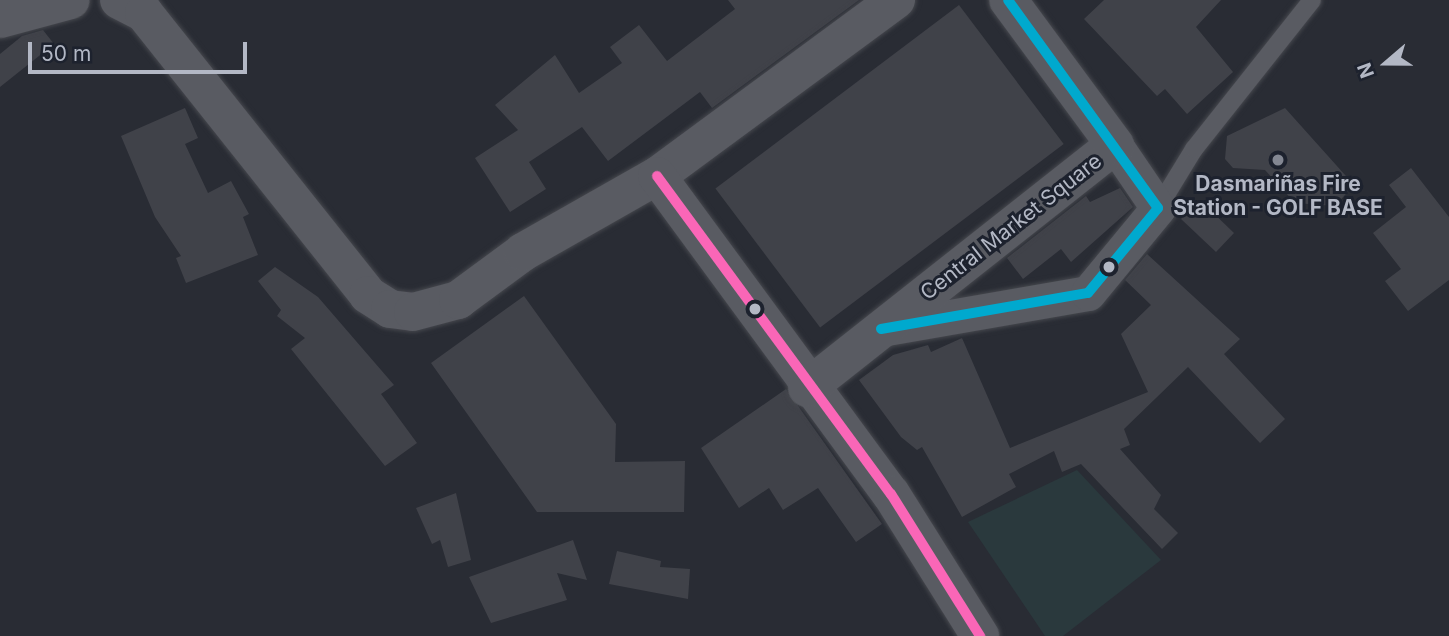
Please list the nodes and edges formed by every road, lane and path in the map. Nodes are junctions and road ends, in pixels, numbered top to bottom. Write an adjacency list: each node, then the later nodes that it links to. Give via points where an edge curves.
1 (71, 0): 6 (street)
2 (119, 0): 8 (street, via 144,13 346,269 390,309 432,310 458,300 523,252)
3 (896, 0): 8 (street)
4 (1008, 0): 7 (street, Central Market Square)
5 (1312, 0): 9 (lane, via 1194,149)
6 (0, 19)
7 (1115, 145): 9 (street); 10 (street, Central Market Square)
8 (657, 176): 11 (street)
9 (1158, 208): 10 (street, via 1088,293)
10 (881, 329): 11 (street, Central Market Square)
11 (818, 380): 12 (street); 13 (street, via 921,494)
12 (980, 636)
13 (1008, 636)

